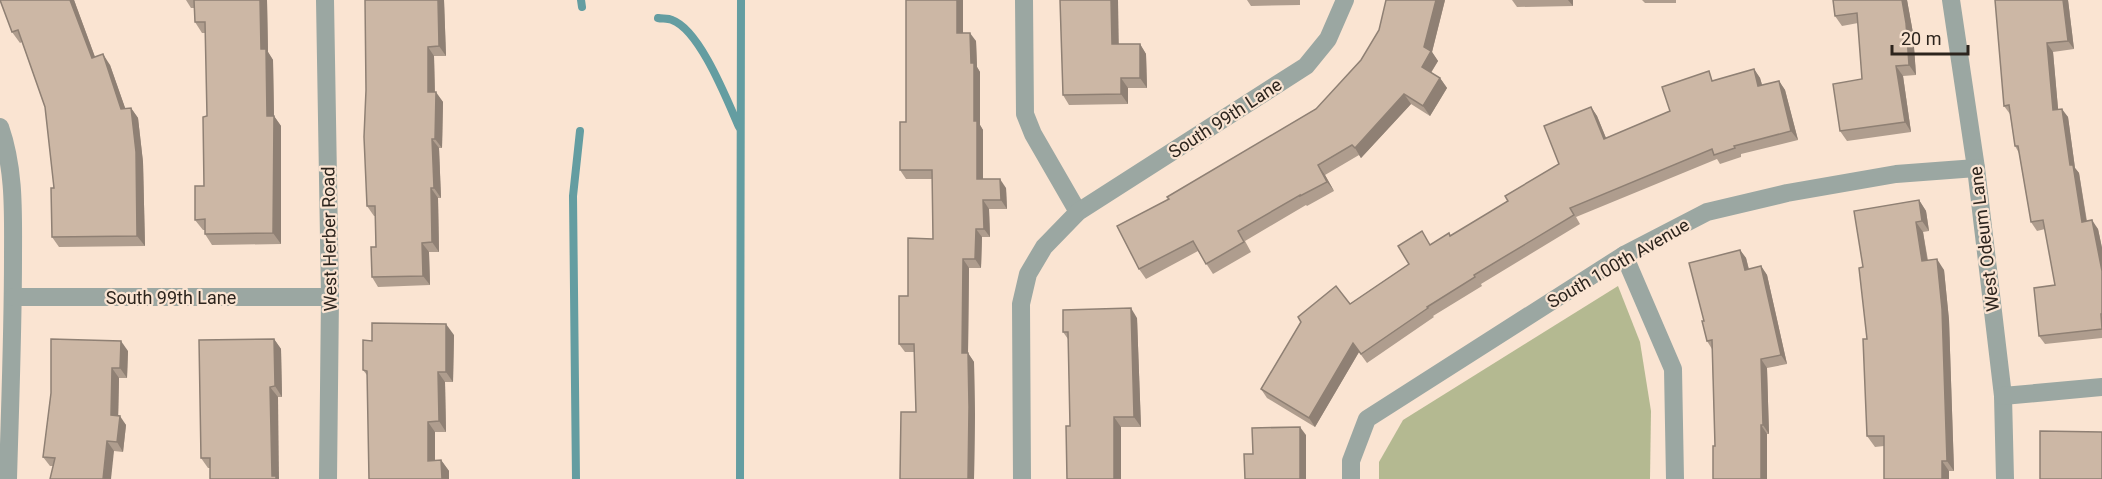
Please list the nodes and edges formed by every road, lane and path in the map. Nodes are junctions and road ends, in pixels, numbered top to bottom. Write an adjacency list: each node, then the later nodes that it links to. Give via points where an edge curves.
1 (325, 0): 10 (street, West Herber Road)
2 (1024, 0): 7 (street, via 1025,114)
3 (1345, 0): 7 (street, South 99th Lane, via 1328,39 1306,66)
4 (1951, 0): 6 (street, West Odeum Lane)
5 (0, 127): 9 (street, via 12,185)
6 (1976, 168): 8 (street, South 100th Avenue, via 1896,174 1707,212); 12 (street, West Odeum Lane)
7 (1078, 212): 16 (street, South 99th Lane, via 1044,248 1028,274 1021,304)
8 (1624, 255): 13 (street, South 100th Avenue, via 1366,419); 17 (street, via 1673,369)
9 (13, 297): 10 (street, South 99th Lane); 14 (street)
10 (330, 297): 15 (street, West Herber Road)
11 (2102, 387): 12 (street)
12 (2003, 396): 18 (street, West Odeum Lane)
13 (1351, 470)
14 (8, 479)
15 (328, 479)
16 (1022, 479)
17 (1675, 479)
18 (2005, 479)

